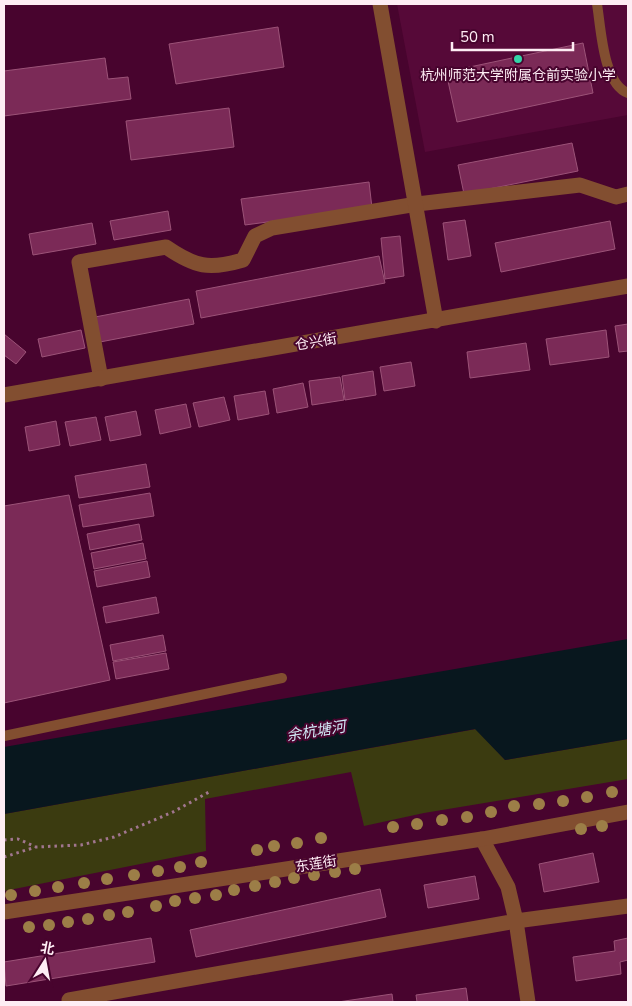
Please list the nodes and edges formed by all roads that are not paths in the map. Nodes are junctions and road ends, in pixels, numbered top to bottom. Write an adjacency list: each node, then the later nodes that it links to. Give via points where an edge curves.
1 (380, 4): 5 (street)
2 (597, 4): 3 (lane, via 609,72)
3 (628, 93)
4 (628, 194): 5 (street, via 616,197 580,185)
5 (417, 204): 7 (street); 8 (street, via 272,228 255,236 242,260 219,267 188,262 166,247 79,262)
6 (628, 286): 7 (street, 仓兴街)
7 (436, 321): 8 (street, 仓兴街)
8 (101, 379): 9 (street, 仓兴街)
9 (4, 396)
10 (282, 678): 11 (lane)
11 (4, 736)
12 (628, 812): 13 (street, 东莲街)
13 (482, 839): 15 (street, 东莲街); 16 (street, via 508,887)
14 (628, 906): 16 (street)
15 (4, 912)
16 (516, 922): 17 (street); 18 (street)
17 (69, 1000)
18 (528, 1002)

